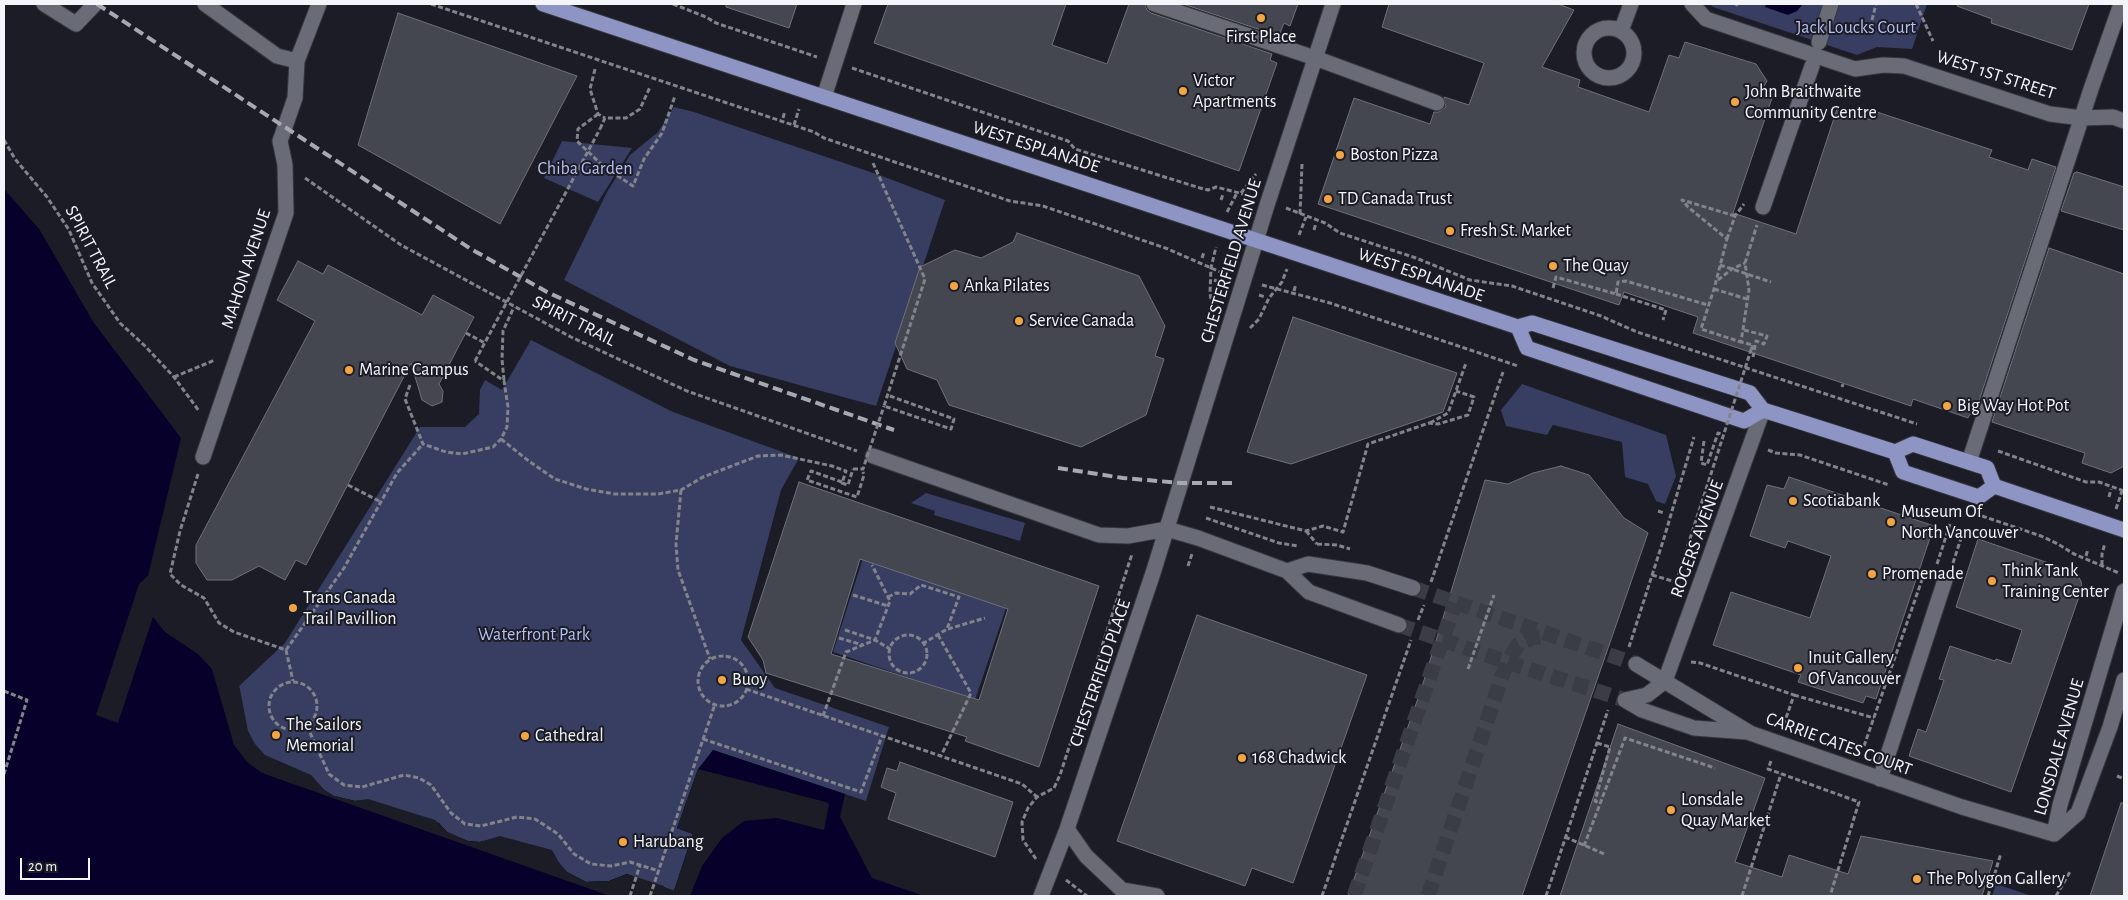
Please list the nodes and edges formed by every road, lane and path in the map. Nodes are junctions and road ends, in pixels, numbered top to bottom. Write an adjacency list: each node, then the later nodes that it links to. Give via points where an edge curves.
1 (44, 4): 2 (street, via 76,24)
2 (95, 4)
3 (205, 4): 23 (street, via 277,56)
4 (319, 4): 23 (street, MAHON AVENUE)
5 (431, 4): 38 (path)
6 (543, 4): 29 (main road, WEST ESPLANADE)
7 (672, 4): 21 (path, via 716,23)
8 (854, 4): 29 (street)
9 (1154, 4): 22 (street)
10 (1333, 4): 22 (street, CHESTERFIELD AVENUE)
11 (1630, 4): 18 (street)
12 (1692, 4): 36 (street, WEST 1ST STREET, via 1706,20 1855,69 1904,66 2050,114)
13 (1831, 4): 20 (street)
14 (1876, 4): 17 (path)
15 (1916, 4): 19 (path)
16 (2121, 4): 36 (street)
17 (1872, 20)
18 (1621, 31)
19 (1933, 41)
20 (1820, 42)
21 (820, 58)
22 (1315, 58): 30 (street); 55 (street, CHESTERFIELD AVENUE)
23 (297, 62): 41 (street, MAHON AVENUE, via 295,98 280,141)
24 (848, 66): 43 (path, via 1068,141 1075,149 1200,188 1216,187)
25 (1812, 66): 48 (street)
26 (595, 69): 32 (path, via 590,89)
27 (650, 87): 34 (path, via 640,109 626,118)
28 (675, 96): 32 (path, via 662,133 644,159 633,186 603,166 577,142 578,129)
29 (824, 97): 55 (main road, WEST ESPLANADE)
30 (1437, 104)
31 (785, 111): 35 (path)
32 (598, 114): 34 (path)
33 (797, 114): 38 (path)
34 (605, 118): 89 (path, bridge)
35 (783, 118)
36 (2082, 118): 37 (street, WEST 1ST STREET, via 2113,117); 114 (street)
37 (2124, 121)
38 (794, 125): 62 (path, via 1010,201 1052,209 1168,249)
39 (4, 140): 95 (path, SPIRIT TRAIL, via 69,230 92,283 120,323)
40 (873, 163): 99 (path, via 925,279)
41 (285, 165): 82 (path, SPIRIT TRAIL, via 400,245); 90 (street, MAHON AVENUE, via 286,213)
42 (1253, 176): 43 (path, via 1249,186)
43 (1239, 193): 45 (path); 47 (path)
44 (1223, 194): 46 (path)
45 (1252, 196)
46 (1221, 200)
47 (1231, 202)
48 (1763, 207)
49 (1292, 210): 50 (path)
50 (1306, 216): 52 (path); 103 (path, via 1326,223 1340,233 1470,280 1512,286 1601,316 1637,332)
51 (1316, 223): 53 (path)
52 (1302, 226)
53 (1314, 230)
54 (1753, 238): 60 (path)
55 (1257, 239): 84 (main road, WEST ESPLANADE); 86 (street, CHESTERFIELD AVENUE)
56 (1727, 239): 56 (path, via 1734,217 1682,200 1688,207); 61 (path)
57 (1204, 252): 59 (path)
58 (1213, 257): 62 (path)
59 (1202, 258)
60 (1744, 263): 63 (path); 65 (path)
61 (1720, 266): 63 (path); 68 (path)
62 (1211, 268): 64 (path); 86 (path, via 1213,316)
63 (1732, 269): 65 (path); 68 (path)
64 (1222, 273)
65 (1748, 274): 69 (path); 80 (path)
66 (1214, 280): 70 (path)
67 (1284, 280): 74 (path)
68 (1716, 281): 75 (path)
69 (1771, 282)
70 (1222, 283)
71 (1296, 284): 76 (path)
72 (1265, 286): 74 (path)
73 (1553, 288): 77 (path, via 1556,277)
74 (1277, 289): 86 (path, via 1248,330); 93 (path, via 1330,302)
75 (1714, 290): 80 (path); 81 (path)
76 (1294, 291)
77 (1616, 294): 81 (path, via 1618,282 1626,281); 83 (path, via 1666,310)
78 (1259, 295): 79 (path)
79 (1265, 297)
80 (1747, 299): 85 (path)
81 (1708, 305): 88 (path, via 1701,329)
82 (514, 307): 96 (path, via 503,331); 112 (path, SPIRIT TRAIL, via 687,391)
83 (1664, 320)
84 (1518, 327): 101 (main road, WEST ESPLANADE, via 1532,323 1750,392); 101 (main road, via 1527,348 1744,421)
85 (1744, 330): 88 (path); 91 (path, via 1766,336 1764,344 1756,341)
86 (1228, 332): 130 (street, CHESTERFIELD AVENUE)
87 (466, 333): 89 (path)
88 (1742, 342): 144 (path, bridge, via 1753,345 1676,582)
89 (485, 343): 96 (path, bridge, via 475,361)
90 (239, 351): 95 (path); 104 (street, MAHON AVENUE)
91 (1753, 357)
92 (1466, 363): 98 (path)
93 (1524, 368)
94 (1503, 372): 147 (path)
95 (174, 377): 104 (path, SPIRIT TRAIL, via 194,402)
96 (504, 381): 107 (path, via 507,427)
97 (410, 386): 109 (path, via 405,400)
98 (1456, 391): 102 (path, via 1448,413); 102 (path, via 1474,396 1468,415)
99 (887, 396): 100 (path); 100 (path, via 954,419 951,429)
100 (884, 406): 115 (path, bridge)
101 (1763, 410): 111 (main road); 174 (street, ROGERS AVENUE)
102 (1429, 424): 133 (path, via 1368,444 1342,532 1322,526)
103 (1921, 425)
104 (211, 432): 113 (street, MAHON AVENUE)
105 (1732, 436): 108 (path, via 1717,432 1706,465 1702,463)
106 (1694, 437): 144 (path)
107 (501, 439): 109 (path, via 493,447 462,454); 120 (path, via 555,479 586,489 615,494 658,494)
108 (1704, 441)
109 (422, 444): 124 (path, via 397,473)
110 (1991, 449): 121 (path, via 2086,482 2099,482)
111 (1895, 452): 114 (main road, via 1913,444); 118 (main road, via 1903,472 1979,497)
112 (873, 456): 130 (street, via 1099,535 1128,536)
113 (203, 457): 166 (path, via 170,574 181,585 204,598 218,623)
114 (1969, 462): 118 (main road, via 1987,468)
115 (862, 468): 116 (path, bridge, via 853,469 848,485); 116 (path, via 864,475 856,497 807,480 811,471)
116 (842, 482): 120 (path, via 846,471 822,463 781,455 758,456 702,477)
117 (348, 484): 124 (path)
118 (1994, 486): 132 (main road)
119 (2111, 489): 122 (path)
120 (681, 490): 168 (path, via 676,544 678,570)
121 (2123, 491): 123 (path)
122 (2109, 497)
123 (2119, 500)
124 (381, 502): 166 (path, via 344,568)
125 (1210, 506): 133 (path)
126 (1658, 511): 127 (path)
127 (1664, 513)
128 (1206, 518): 135 (path, via 1279,543)
129 (1950, 524): 142 (path)
130 (1167, 529): 143 (street); 199 (street, CHESTERFIELD PLACE)
131 (1964, 529): 145 (path)
132 (2124, 530)
133 (1306, 531): 134 (path, via 1318,544)
134 (1308, 545)
135 (1302, 546)
136 (2088, 549): 138 (path)
137 (2102, 554): 141 (path)
138 (2086, 556)
139 (872, 565): 151 (path)
140 (1130, 565): 190 (path, via 1054,788 1037,797 1022,784)
141 (2102, 565)
142 (1936, 567)
143 (1287, 571): 146 (street, via 1308,564 1367,573); 155 (street, via 1309,592)
144 (1652, 575): 167 (path)
145 (1948, 575): 181 (path, via 1925,573); 196 (street)
146 (1413, 588)
147 (1429, 589)
148 (2124, 591): 200 (street, LONSDALE AVENUE)
149 (853, 595): 153 (path)
150 (1494, 595): 171 (path)
151 (888, 597): 153 (path); 157 (path, via 896,593 910,594 921,585 959,597)
152 (1426, 598): 156 (path)
153 (888, 606): 162 (path)
154 (985, 618): 157 (path)
155 (1399, 625)
156 (1416, 626)
157 (947, 629): 159 (path)
158 (845, 630): 162 (path)
159 (938, 635): 163 (path); 190 (path, via 971,694)
160 (1413, 635): 213 (path)
161 (839, 638): 164 (path)
162 (875, 640): 164 (path); 165 (path)
163 (924, 643): 165 (path, via 908,635 896,639); 165 (path, via 928,655 926,661 912,672 894,667)
164 (864, 645): 180 (path, via 846,652)
165 (890, 649)
166 (286, 650): 173 (path)
167 (1628, 650)
168 (710, 659): 175 (path, via 726,656 740,663 747,677); 178 (path, via 699,672 697,680 703,696)
169 (1693, 663): 177 (path)
170 (1636, 664): 174 (street, CARRIE CATES COURT)
171 (1468, 669)
172 (2124, 680): 184 (street, LONSDALE AVENUE)
173 (293, 681): 183 (path, via 307,686 316,698 316,714); 183 (path, via 277,686 268,709 276,724 291,730)
174 (1665, 682): 185 (street, CARRIE CATES COURT); 185 (street, via 1647,695 1625,700 1642,710 1694,728)
175 (746, 689): 178 (path, via 734,703 726,706); 180 (path)
176 (4, 691): 193 (path, via 27,700)
177 (1794, 695): 181 (path); 182 (path)
178 (715, 704): 187 (path)
179 (1610, 706): 188 (path)
180 (823, 716): 186 (path)
181 (1874, 718): 189 (path)
182 (1784, 722)
183 (307, 726): 205 (path, via 329,774 344,785 362,787 404,775 419,778 431,785 451,813 465,824 481,826 517,817 535,819 558,834 574,854 591,864 611,866 630,862)
184 (2117, 729): 200 (street, LONSDALE AVENUE, via 2078,814)
185 (1750, 733): 196 (street, CARRIE CATES COURT)
186 (882, 736): 187 (path, via 861,792); 190 (path)
187 (704, 739): 207 (path)
188 (1597, 743): 198 (path, via 1610,747 1595,801); 201 (path)
189 (1864, 746)
190 (941, 756)
191 (1715, 768): 198 (path, via 1625,738)
192 (1768, 769): 194 (path)
193 (4, 774)
194 (1781, 774): 215 (path); 216 (path, via 1859,802)
195 (2117, 776): 197 (path)
196 (1880, 779): 200 (street, CARRIE CATES COURT)
197 (2124, 779)
198 (1600, 803): 202 (path)
199 (1067, 829): 208 (street, via 1086,856); 211 (street, CHESTERFIELD PLACE)
200 (2054, 834)
201 (1565, 837): 202 (path); 214 (path)
202 (1584, 846): 204 (path)
203 (2001, 853): 217 (path)
204 (1604, 854)
205 (640, 865): 207 (path); 209 (path)
206 (2071, 870): 218 (path)
207 (659, 871): 210 (path)
208 (1124, 893): 212 (street)
209 (630, 896)
210 (650, 896)
211 (1041, 896)
212 (1157, 896)
213 (1322, 896)
214 (1546, 896)
215 (1742, 896)
216 (1830, 896)
217 (1988, 896)
218 (2056, 896)

